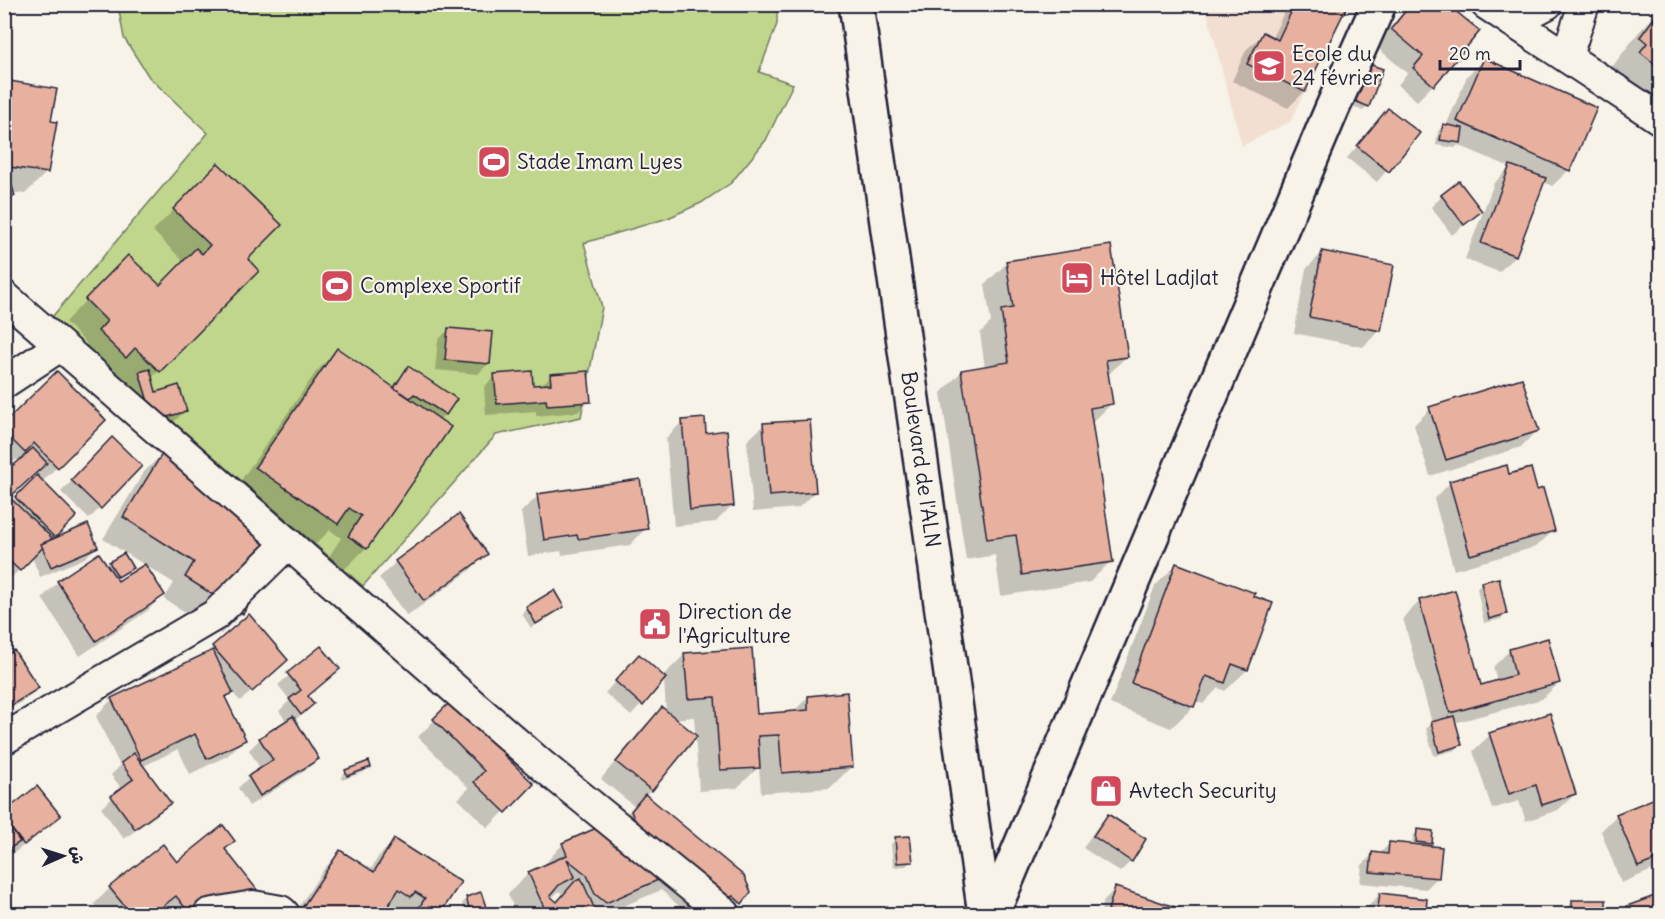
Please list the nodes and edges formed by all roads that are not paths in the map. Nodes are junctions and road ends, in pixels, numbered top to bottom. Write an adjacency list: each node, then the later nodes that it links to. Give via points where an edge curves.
1 (856, 4): 17 (street, Boulevard de l'ALN)
2 (1379, 4): 18 (street)
3 (1486, 4): 6 (street)
4 (1547, 4): 6 (street)
5 (1584, 4): 7 (street)
6 (1513, 22): 7 (street)
7 (1567, 56): 8 (street)
8 (1660, 119)
9 (4, 296): 10 (street)
10 (60, 346): 11 (street); 12 (street)
11 (4, 383)
12 (288, 543): 13 (street, via 215,615); 16 (street, via 543,766)
13 (4, 739)
14 (209, 915): 15 (street, via 253,906 281,911)
15 (284, 915)
16 (725, 915)
17 (985, 915)
18 (992, 915)

